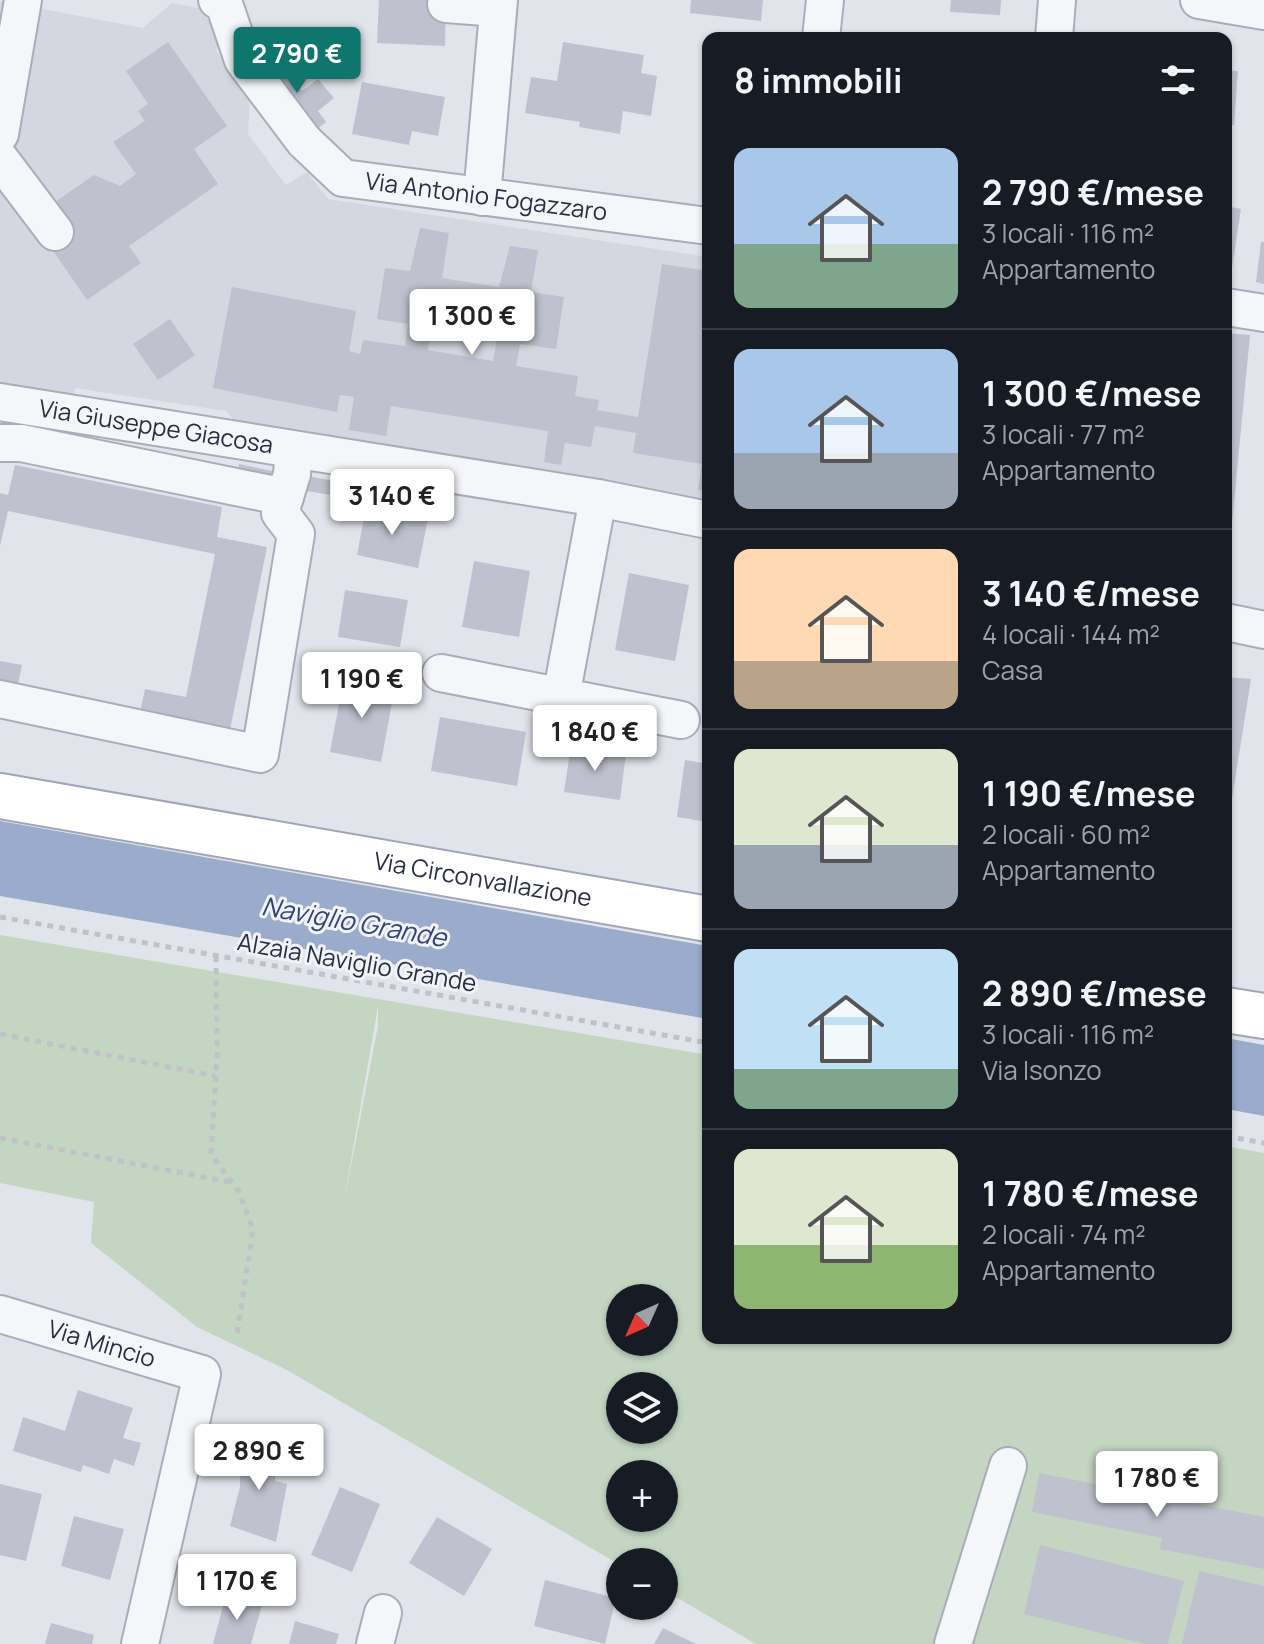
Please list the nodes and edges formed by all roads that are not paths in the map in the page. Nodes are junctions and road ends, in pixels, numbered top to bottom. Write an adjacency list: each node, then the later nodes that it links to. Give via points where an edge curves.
1 (23, 0): 11 (street)
2 (825, 0): 9 (street)
3 (1057, 0): 10 (street)
4 (1199, 0): 8 (street)
5 (220, 1): 13 (street, Via Antonio Fogazzaro, via 243,60 304,141 343,178)
6 (446, 4): 7 (street)
7 (498, 4): 13 (street)
8 (1264, 11)
9 (822, 32)
10 (1054, 32)
11 (0, 134)
12 (0, 159): 15 (street)
13 (482, 197): 14 (street, Via Antonio Fogazzaro)
14 (702, 225)
15 (55, 232)
16 (1232, 308): 17 (street)
17 (1264, 313)
18 (0, 402): 20 (street, Via Giuseppe Giacosa)
19 (0, 443): 21 (street)
20 (294, 450): 21 (street); 22 (street, Via Giuseppe Giacosa)
21 (285, 497): 28 (street, via 280,513 296,534 260,754)
22 (598, 498): 23 (street, Via Giuseppe Giacosa); 27 (street)
23 (702, 519)
24 (1232, 623): 25 (street)
25 (1264, 630)
26 (441, 673): 27 (street)
27 (561, 697): 29 (street)
28 (0, 699)
29 (681, 720)
30 (0, 796): 31 (main road, Via Circonvallazione)
31 (702, 918)
32 (1232, 1011): 33 (main road)
33 (1264, 1016)
34 (0, 1314): 36 (street, Via Mincio, via 202,1374)
35 (1008, 1466): 37 (street)
36 (140, 1644)
37 (953, 1644)

